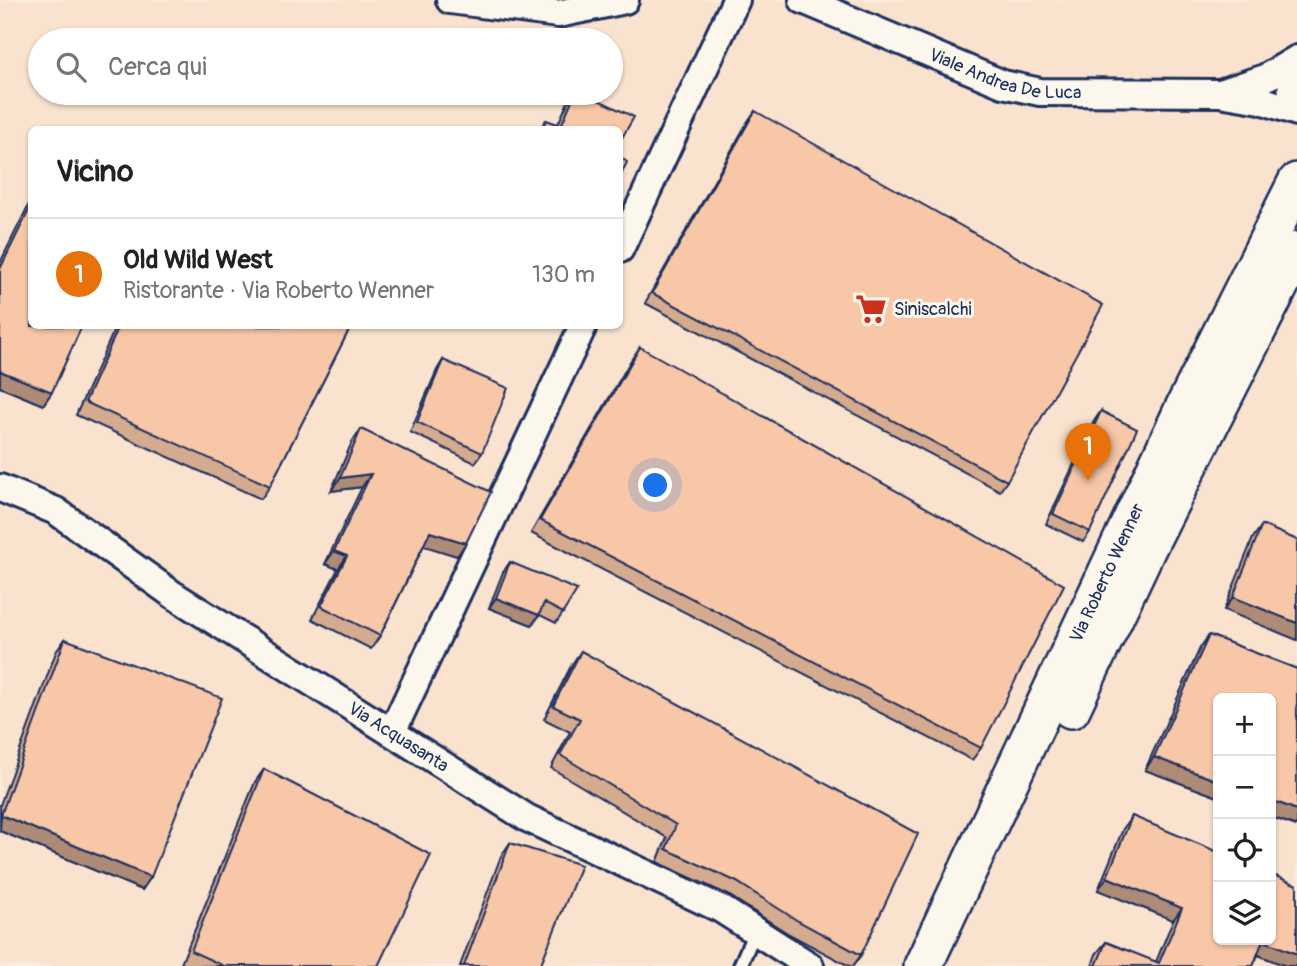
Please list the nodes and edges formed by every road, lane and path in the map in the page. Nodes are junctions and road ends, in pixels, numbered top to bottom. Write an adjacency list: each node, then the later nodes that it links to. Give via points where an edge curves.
1 (450, 0): 2 (street, via 558,14)
2 (625, 0)
3 (736, 0): 11 (street)
4 (803, 0): 8 (street, Viale Andrea De Luca, via 1003,84 1040,92)
5 (1297, 59): 8 (street, via 1265,78)
6 (1297, 76): 7 (main road)
7 (1297, 89)
8 (1220, 93): 9 (street)
9 (1297, 112)
10 (1297, 182): 19 (main road, Via Roberto Wenner, via 1185,406)
11 (623, 243)
12 (1297, 251): 20 (main road, Via Roberto Wenner, via 1147,548)
13 (582, 329): 15 (street)
14 (0, 488): 15 (street, Via Acquasanta, via 56,512 172,593)
15 (392, 732): 16 (street, Via Acquasanta, via 527,818 721,909)
16 (755, 931): 17 (lane); 18 (street, Via Acquasanta)
17 (740, 966)
18 (810, 966)
19 (923, 966)
20 (950, 966)

